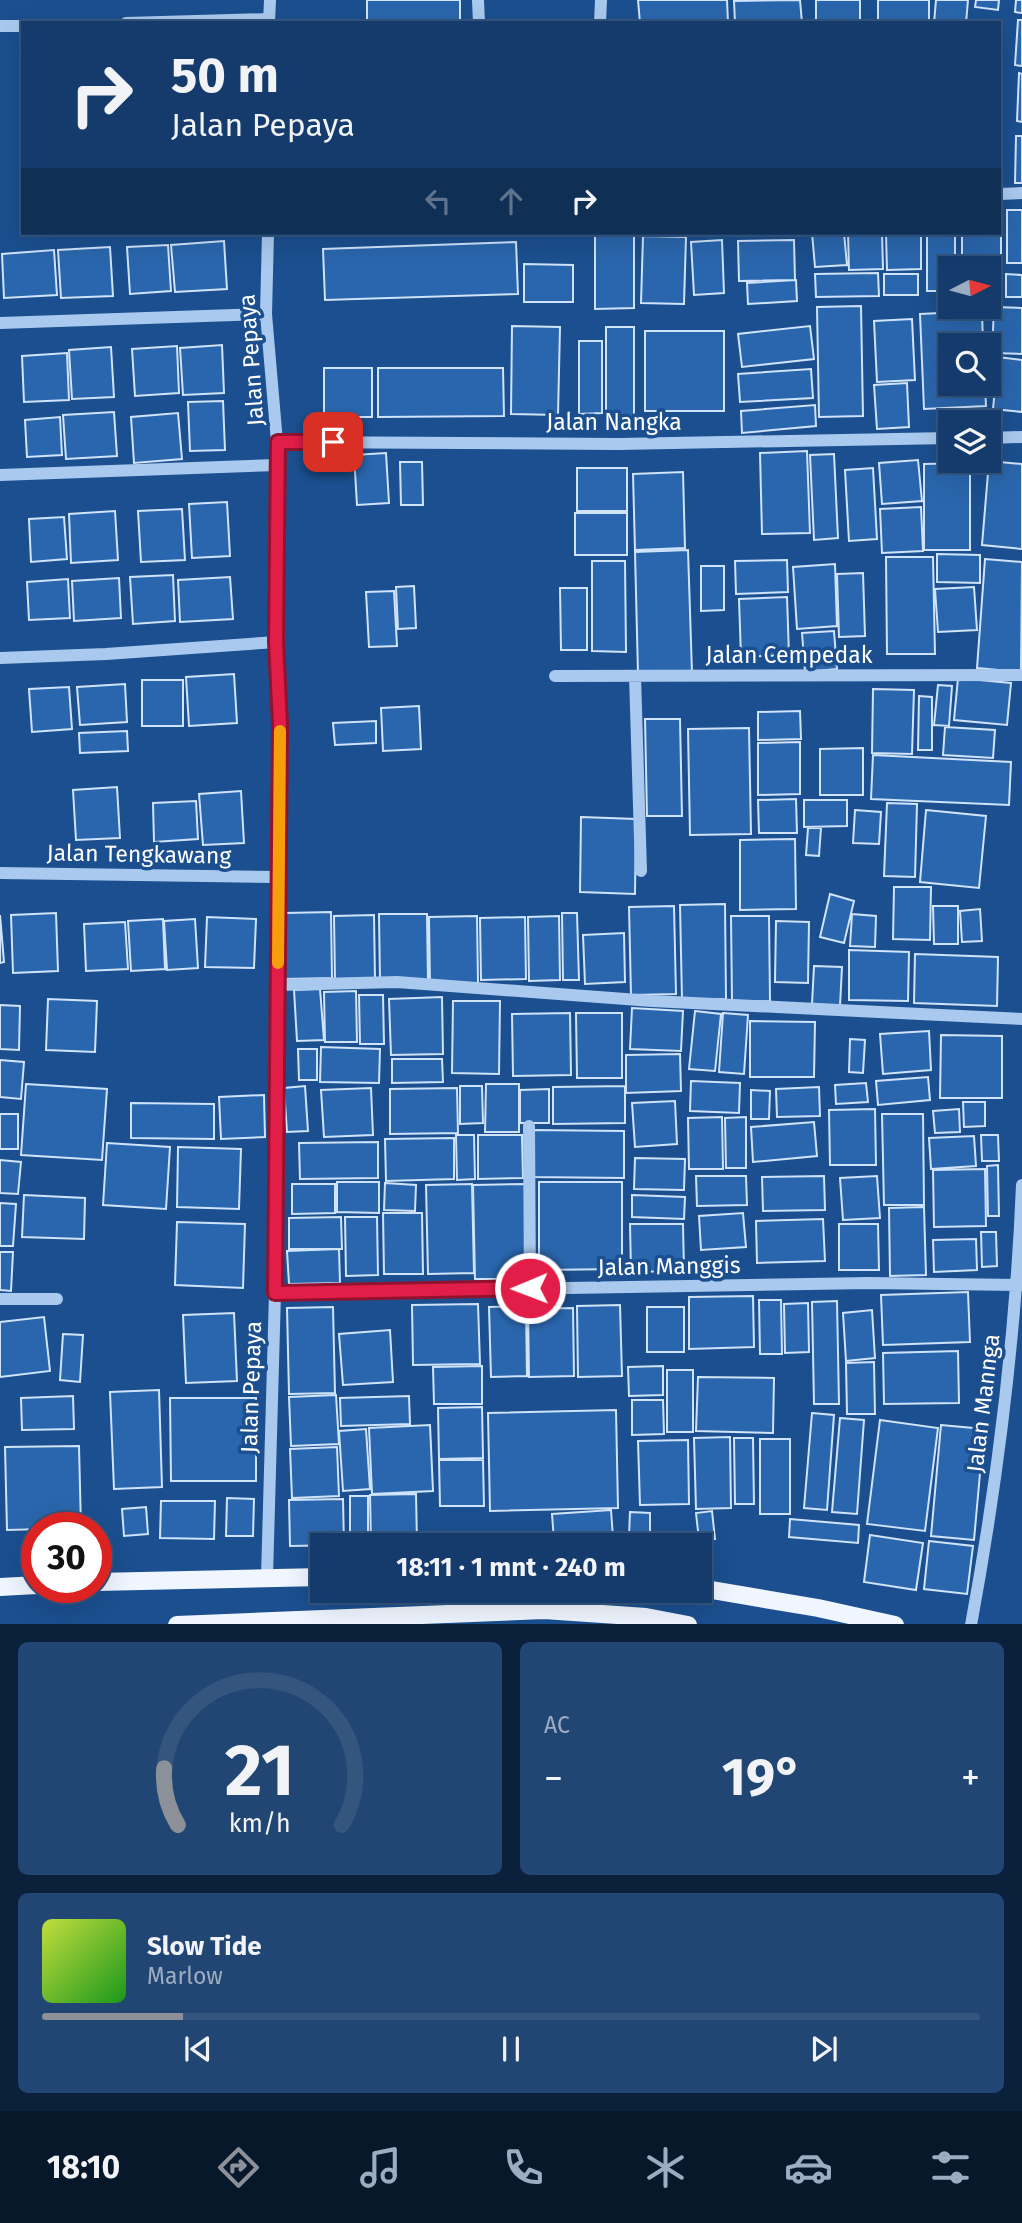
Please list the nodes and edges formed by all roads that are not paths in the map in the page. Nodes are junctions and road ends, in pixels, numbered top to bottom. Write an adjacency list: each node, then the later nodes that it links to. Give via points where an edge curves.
1 (270, 0): 4 (street)
2 (478, 0): 5 (street)
3 (601, 0): 6 (street)
4 (269, 21)
5 (479, 21)
6 (600, 21)
7 (0, 26): 8 (street)
8 (21, 26)
9 (1022, 193): 10 (street)
10 (1001, 194)
11 (268, 235): 12 (street, Jalan Pepaya)
12 (266, 314): 13 (street); 17 (street, Jalan Pepaya)
13 (0, 323)
14 (1022, 437): 16 (street)
15 (938, 438): 17 (street, Jalan Nangka, via 620,444)
16 (1001, 438)
17 (278, 442): 18 (street, Jalan Pepaya)
18 (277, 466): 19 (street); 20 (street, Jalan Pepaya)
19 (0, 475)
20 (276, 642): 21 (street); 27 (street, Jalan Pepaya)
21 (0, 658)
22 (1022, 675): 24 (street, Jalan Cempedak)
23 (555, 676): 24 (street, Jalan Cempedak)
24 (635, 676): 25 (street)
25 (641, 871)
26 (0, 873): 27 (street, Jalan Tengkawang)
27 (278, 877): 28 (street, Jalan Pepaya)
28 (278, 985): 29 (street, via 397,982 652,1001); 34 (street, Jalan Pepaya)
29 (1022, 1019)
30 (529, 1126): 33 (street)
31 (1022, 1185): 32 (street, Jalan Mannga)
32 (1020, 1285): 33 (street, Jalan Manggis); 47 (street, Jalan Mannga, via 989,1529)
33 (530, 1288): 34 (street, Jalan Manggis)
34 (275, 1293): 37 (street, Jalan Pepaya)
35 (57, 1298): 36 (street)
36 (0, 1300)
37 (267, 1577): 38 (main road); 39 (main road)
38 (310, 1577)
39 (112, 1582)
40 (21, 1586): 41 (main road)
41 (0, 1587)
42 (712, 1590): 46 (main road)
43 (566, 1618): 44 (main road, via 544,1610); 45 (main road, via 646,1617)
44 (201, 1624)
45 (683, 1624)
46 (890, 1624)
47 (971, 1624)

